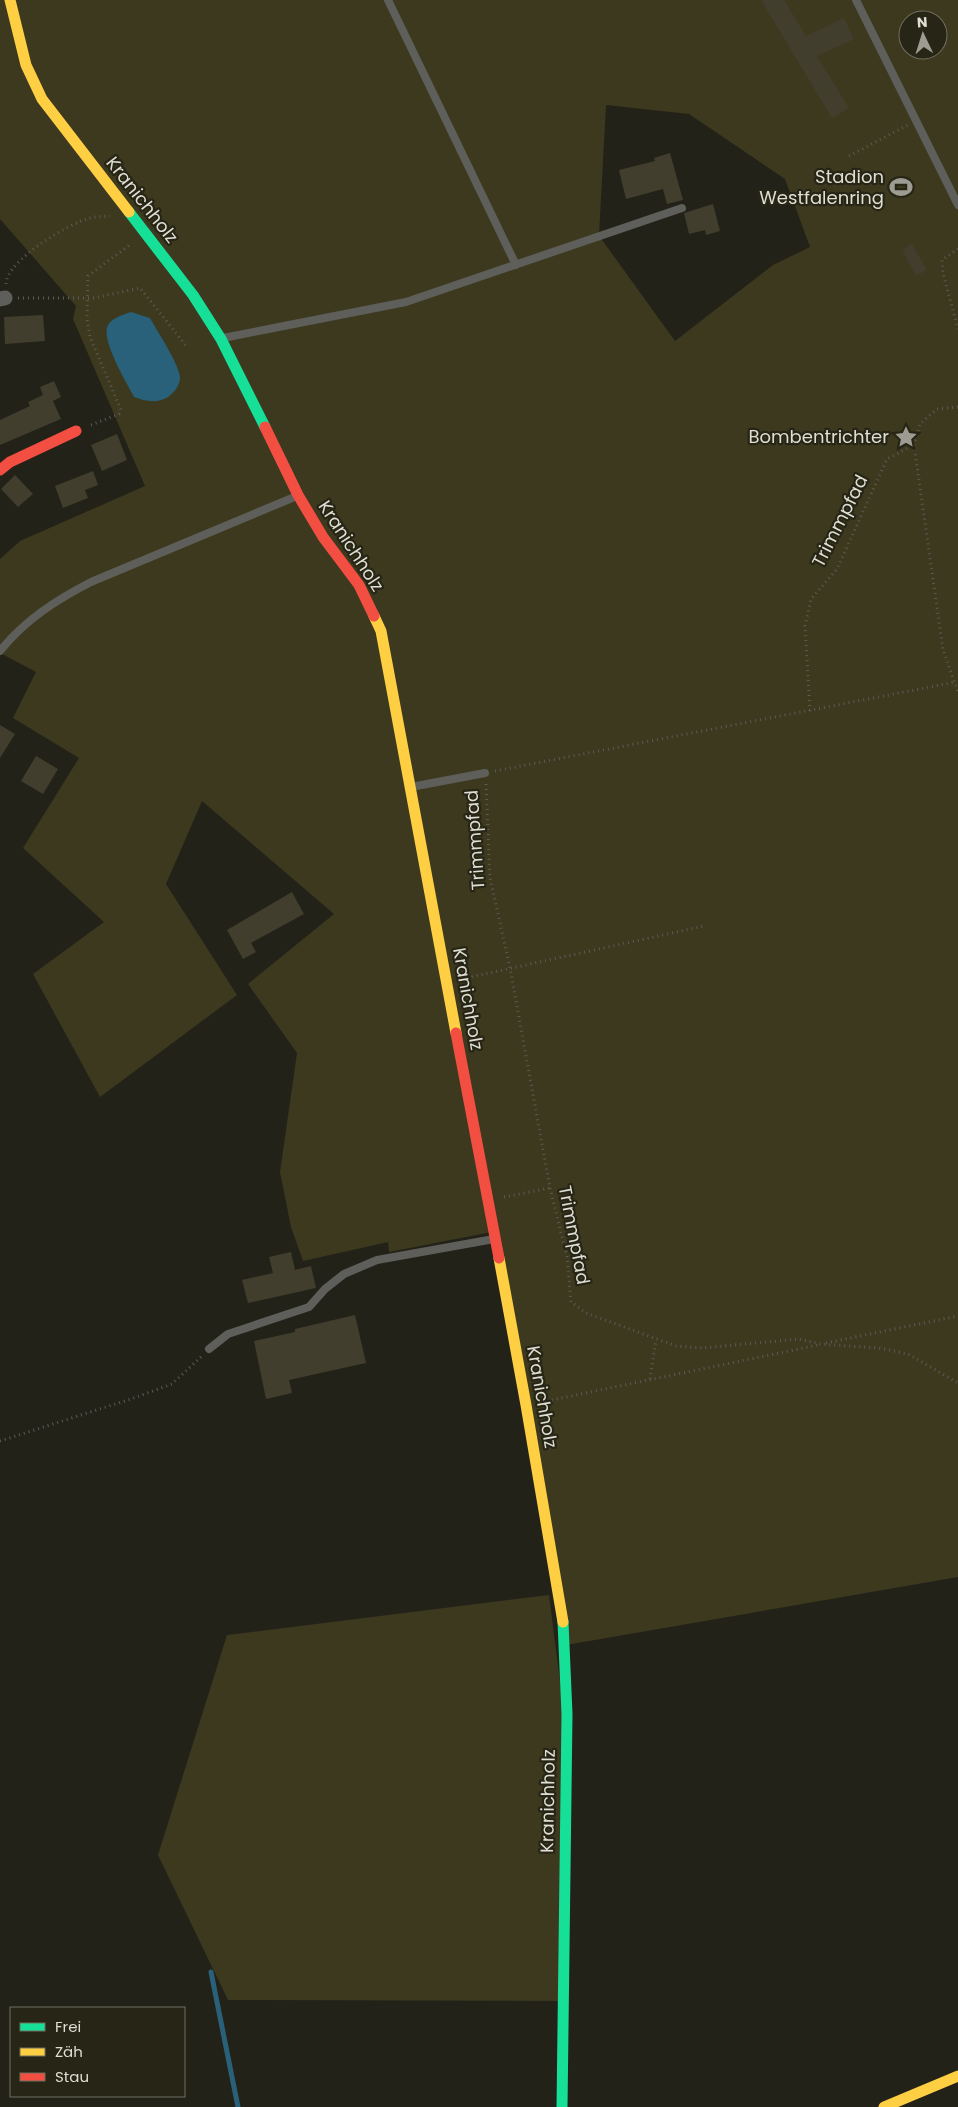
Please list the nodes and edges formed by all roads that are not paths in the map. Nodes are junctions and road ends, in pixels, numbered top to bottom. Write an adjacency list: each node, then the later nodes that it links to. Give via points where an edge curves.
1 (10, 0): 7 (street, Kranichholz, via 26,65 42,99 193,295)
2 (388, 0): 6 (lane)
3 (856, 0): 4 (lane)
4 (958, 205)
5 (682, 208): 6 (lane)
6 (516, 265): 7 (lane, via 406,302)
7 (221, 339): 10 (street, Kranichholz)
8 (76, 431): 9 (street, via 10,462)
9 (0, 470)
10 (298, 495): 11 (lane, via 91,582 37,614); 13 (street, Kranichholz, via 323,537 359,585 381,631)
11 (0, 651)
12 (486, 773): 13 (lane, Trimmpfad)
13 (411, 787): 14 (street, Kranichholz)
14 (494, 1239): 15 (lane, via 360,1266 325,1288 309,1307 228,1334); 17 (street, Kranichholz, via 563,1624 567,1714)
15 (209, 1349)
16 (958, 2076): 18 (street)
17 (562, 2107)
18 (884, 2107)

